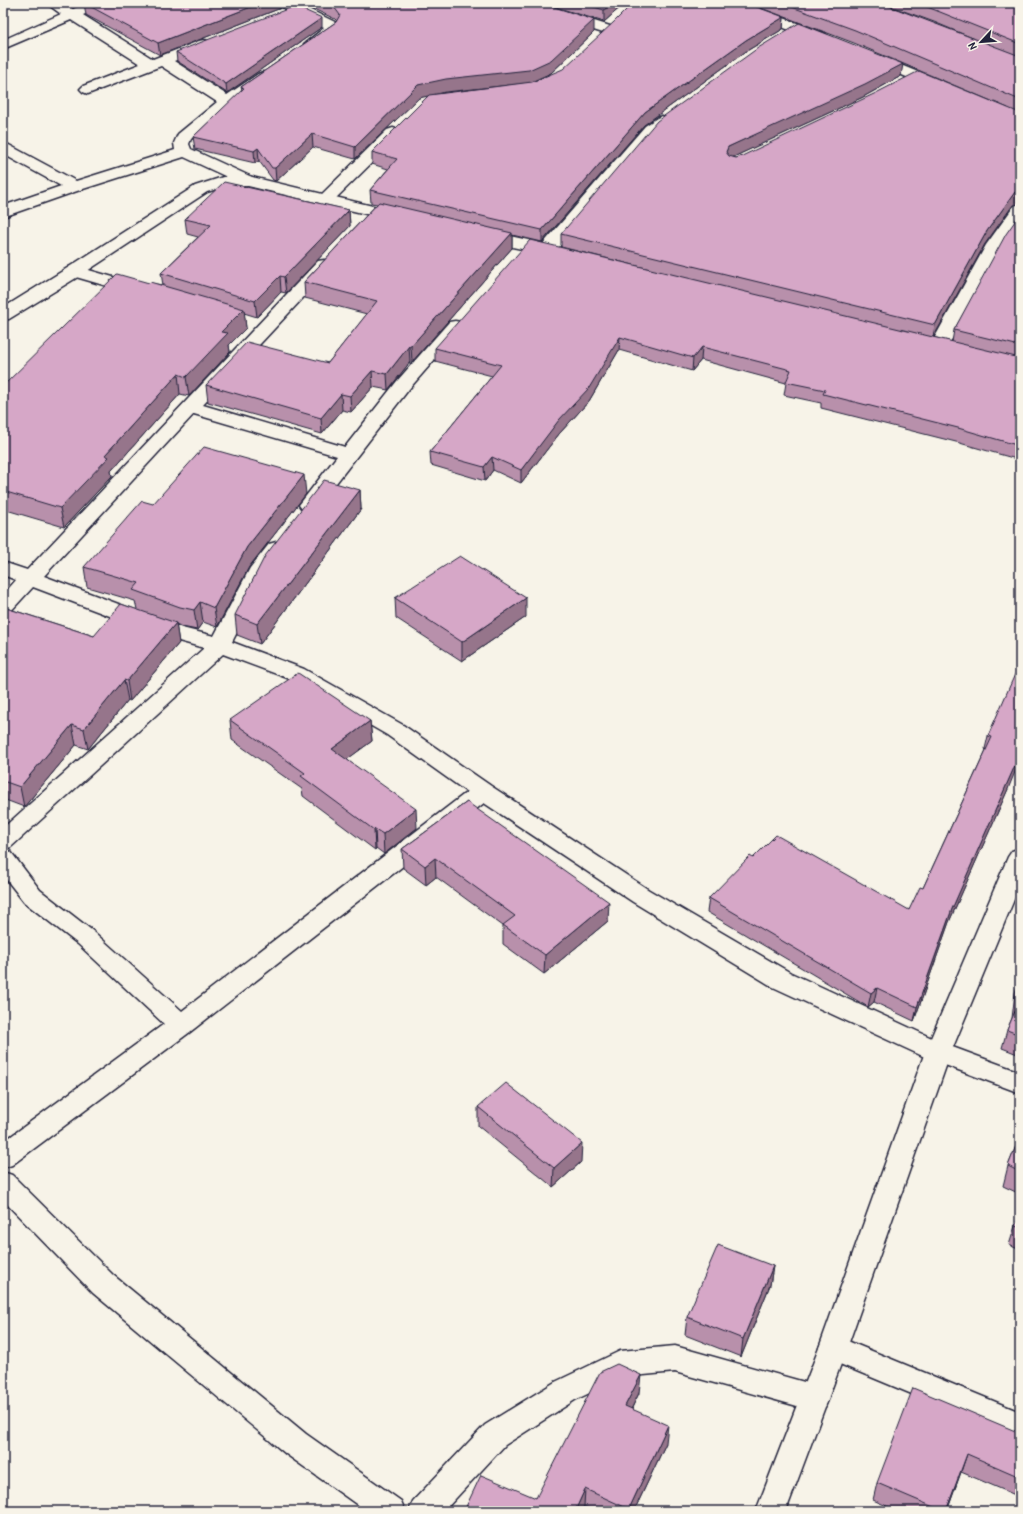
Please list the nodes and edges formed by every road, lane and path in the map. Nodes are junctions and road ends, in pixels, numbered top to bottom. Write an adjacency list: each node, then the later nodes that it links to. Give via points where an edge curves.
1 (54, 3): 6 (street)
2 (99, 3): 6 (street)
3 (523, 3): 9 (street, via 613,24)
4 (731, 3): 10 (street, via 790,32)
5 (291, 6): 7 (street); 12 (street, via 332,26 331,30)
6 (73, 14): 11 (street); 14 (street)
7 (275, 16)
8 (218, 38): 14 (street)
9 (594, 42)
10 (833, 42)
11 (3, 45)
12 (298, 52)
13 (862, 53): 16 (street)
14 (157, 62): 18 (street); 20 (street)
15 (272, 70): 20 (street)
16 (917, 76): 17 (street); 19 (street)
17 (896, 86)
18 (88, 89)
19 (951, 90)
20 (227, 102): 24 (street, via 184,137 181,148)
21 (672, 114): 33 (street, via 650,129)
22 (402, 124): 27 (street)
23 (3, 148): 26 (street)
24 (185, 152): 25 (street); 26 (street)
25 (248, 181): 27 (street); 37 (street, via 223,182 201,189)
26 (74, 187): 29 (street)
27 (325, 200): 30 (street, via 370,217)
28 (1020, 209): 41 (street, via 994,245)
29 (3, 212)
30 (413, 219)
31 (466, 231): 32 (street)
32 (526, 245): 33 (street); 36 (street)
33 (547, 250): 35 (street)
34 (337, 252): 42 (street, via 258,325)
35 (570, 255)
36 (511, 262)
37 (75, 271): 38 (street, via 111,289); 39 (street)
38 (154, 294)
39 (3, 315)
40 (465, 315): 43 (street, via 403,385)
41 (939, 346)
42 (190, 407): 43 (street); 47 (street)
43 (349, 454): 44 (street)
44 (300, 516)
45 (286, 535): 49 (street, via 257,573)
46 (3, 568): 47 (street)
47 (32, 578): 48 (street); 49 (street, via 175,633)
48 (3, 607)
49 (220, 645): 50 (street, via 297,674 395,730); 51 (street)
50 (483, 792): 54 (street); 55 (street, via 641,896 782,980)
51 (3, 841)
52 (3, 858): 54 (street, via 32,896 86,938)
53 (1020, 859): 55 (street)
54 (181, 1025): 57 (street)
55 (938, 1052): 56 (street); 59 (street)
56 (1020, 1083)
57 (3, 1157)
58 (3, 1183): 62 (street, via 103,1284 296,1444)
59 (833, 1348): 60 (street); 61 (street)
60 (814, 1398): 63 (street, via 675,1359 620,1364 565,1391 495,1435); 64 (street)
61 (1020, 1426)
62 (390, 1511)
63 (424, 1511)
64 (771, 1511)

